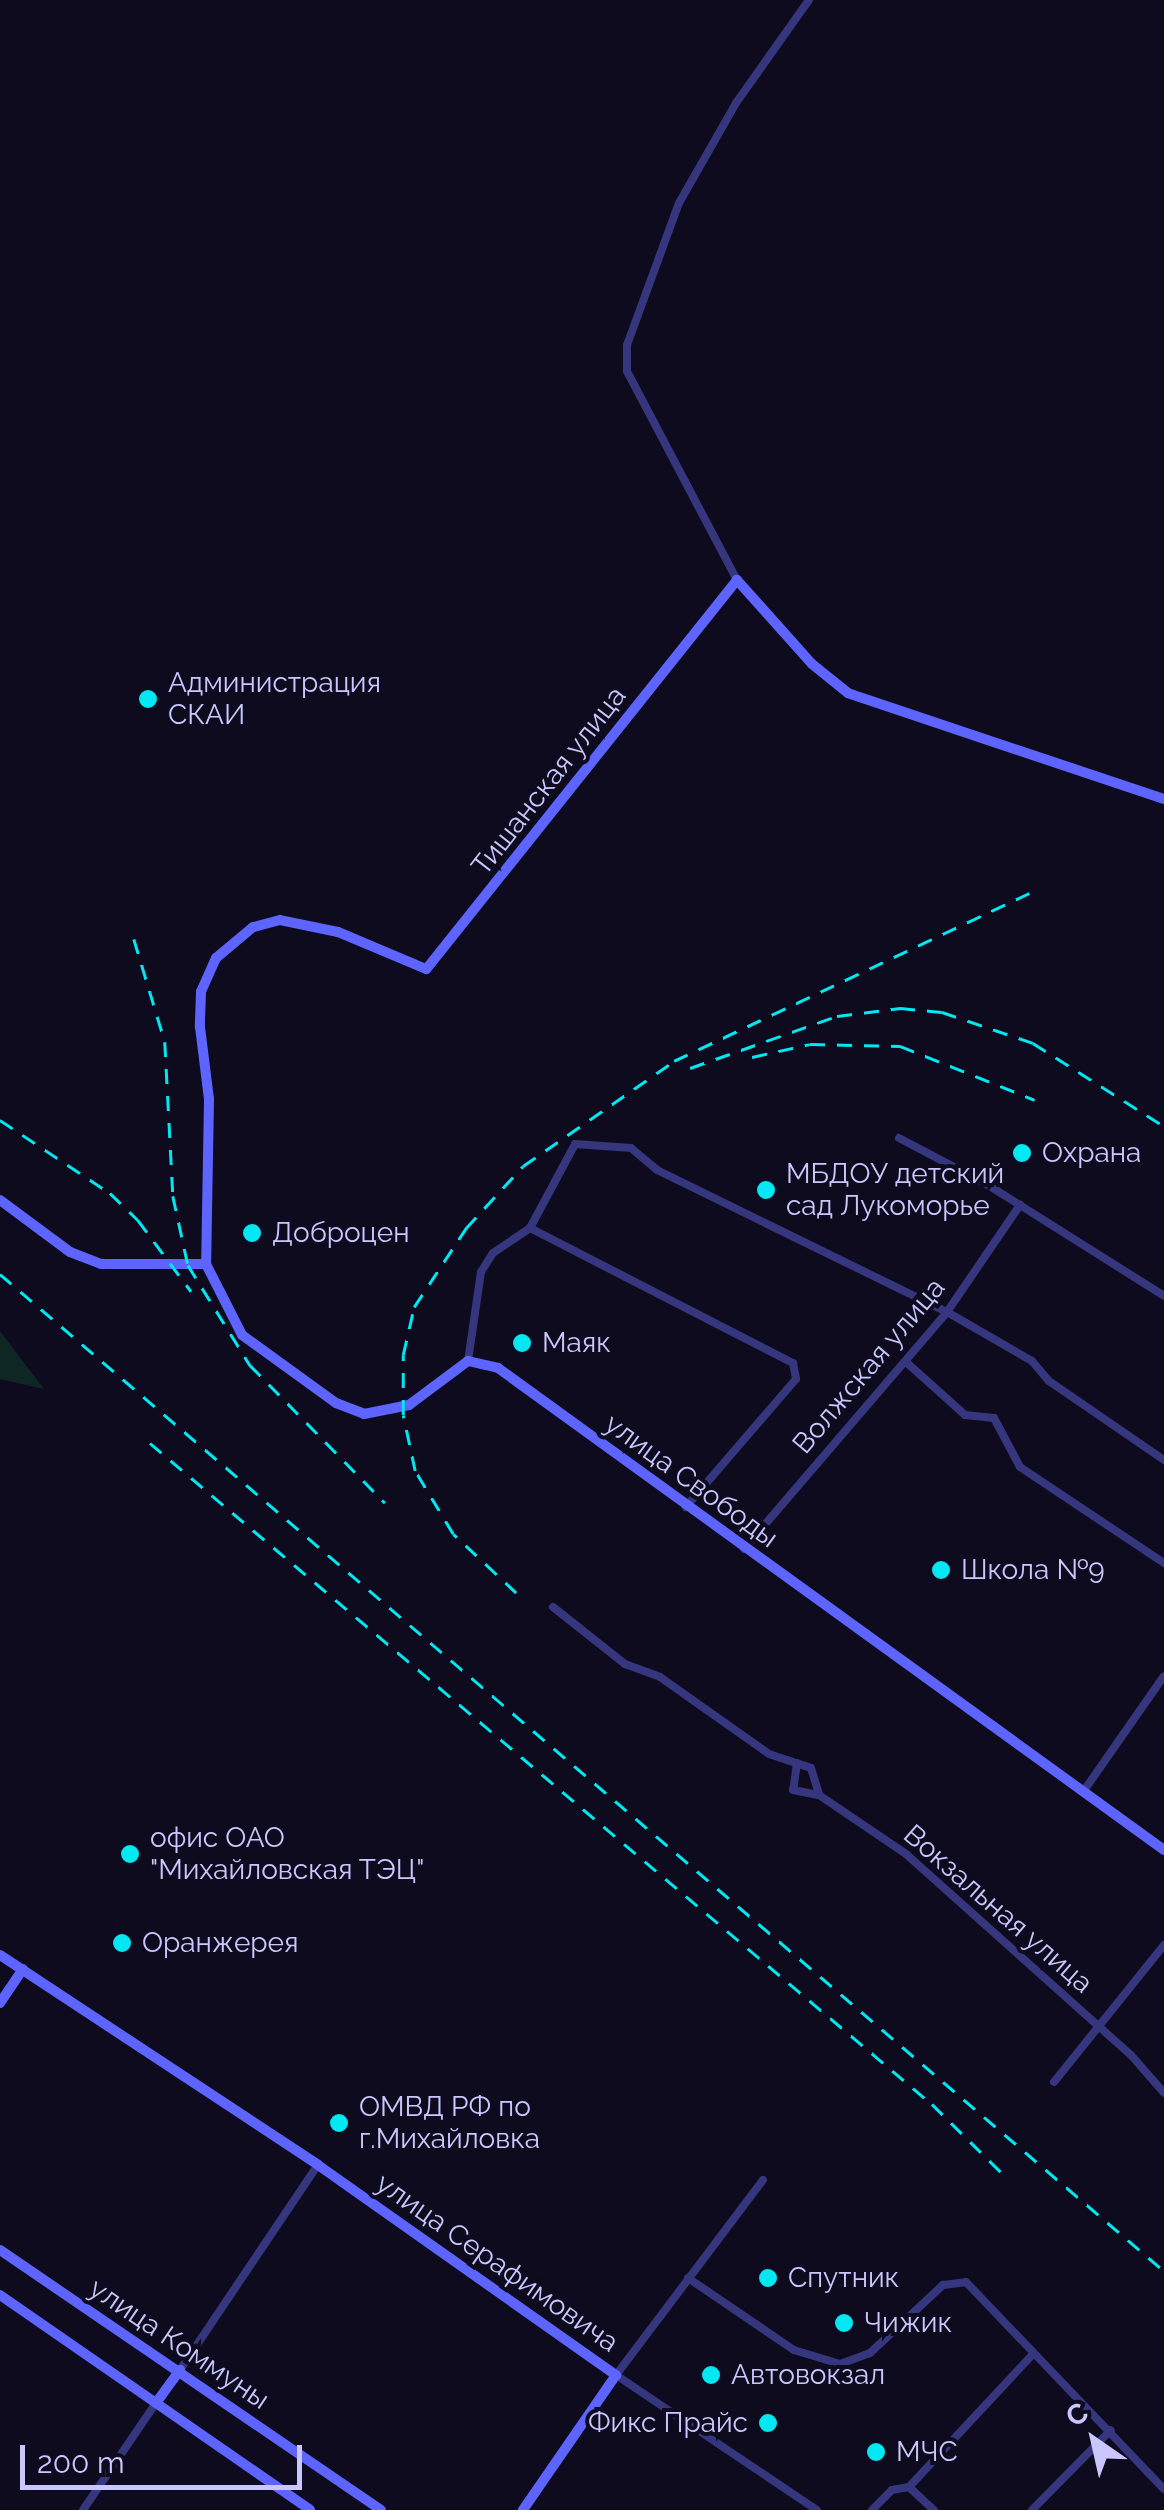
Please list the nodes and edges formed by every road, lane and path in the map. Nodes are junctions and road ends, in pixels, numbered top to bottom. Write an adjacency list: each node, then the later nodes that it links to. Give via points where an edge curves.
1 (809, 0): 2 (street, via 736,103 679,203 627,345 627,371)
2 (737, 580): 3 (street, via 848,693); 8 (street, Тишанская улица, via 426,970 306,921 252,927 216,958 201,992 212,1207)
3 (1164, 799)
4 (898, 1138): 6 (street)
5 (0, 1200): 8 (street, via 70,1252 102,1264)
6 (1020, 1205): 9 (street); 10 (street, Волжская улица)
7 (530, 1228): 10 (street, via 575,1144 631,1148 657,1170); 11 (street, via 493,1253 482,1272); 14 (street, via 798,1368 796,1379)
8 (206, 1264): 11 (street, via 242,1335 336,1404 364,1414 409,1405)
9 (1164, 1296)
10 (947, 1312): 12 (street, Волжская улица); 13 (street, via 1032,1361 1048,1381)
11 (468, 1361): 14 (street, улица Свободы, via 498,1368)
12 (906, 1362): 15 (street, Волжская улица); 16 (street, via 965,1415 994,1418 1020,1467)
13 (1164, 1460)
14 (686, 1507): 15 (street, улица Свободы)
15 (744, 1549): 20 (street, улица Свободы)
16 (1164, 1563)
17 (553, 1608): 19 (street, via 625,1664 660,1676 769,1754)
18 (1164, 1676): 20 (street)
19 (797, 1763): 21 (street, Вокзальная улица, via 811,1768); 21 (street, via 794,1790)
20 (1082, 1792): 22 (street, улица Свободы)
21 (819, 1795): 27 (street, Вокзальная улица, via 906,1854)
22 (1164, 1850)
23 (1164, 1945): 27 (street)
24 (0, 1954): 25 (street, улица Серафимовича)
25 (23, 1970): 26 (street); 30 (street, улица Серафимовича)
26 (0, 2003)
27 (1099, 2026): 28 (street); 29 (street, Вокзальная улица)
28 (1054, 2082)
29 (1164, 2093)
30 (318, 2165): 36 (street); 37 (street, улица Серафимовича)
31 (763, 2180): 33 (street)
32 (0, 2250): 36 (street, улица Коммуны)
33 (688, 2278): 35 (street, via 794,2350 851,2363 942,2285 966,2282); 37 (street)
34 (0, 2296): 38 (street)
35 (1033, 2354): 39 (street); 40 (street)
36 (180, 2370): 38 (street); 44 (street, улица Коммуны)
37 (616, 2375): 45 (street); 46 (street, улица Серафимовича)
38 (156, 2402): 42 (street); 43 (street)
39 (1111, 2430): 41 (street); 49 (street)
40 (908, 2488): 47 (street, via 892,2490); 48 (street)
41 (1164, 2489)
42 (83, 2510)
43 (310, 2510)
44 (381, 2510)
45 (524, 2510)
46 (817, 2510)
47 (872, 2510)
48 (934, 2510)
49 (1032, 2510)

